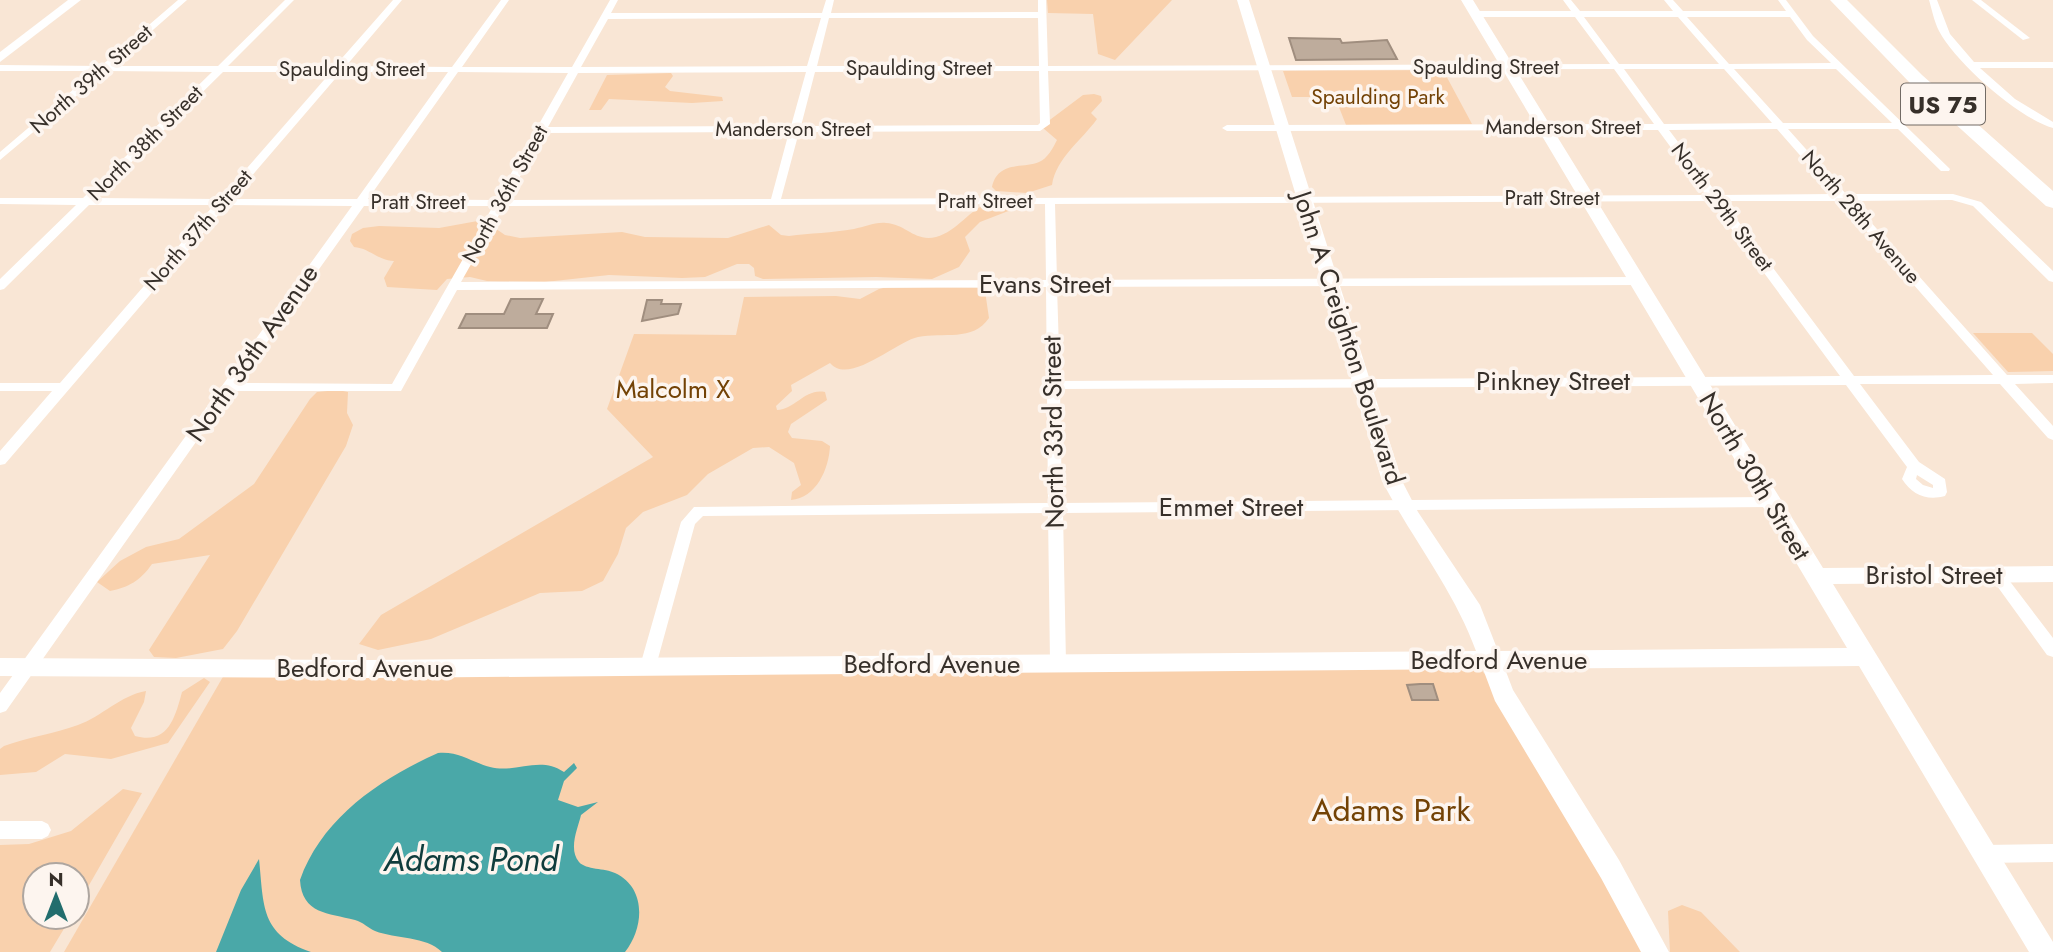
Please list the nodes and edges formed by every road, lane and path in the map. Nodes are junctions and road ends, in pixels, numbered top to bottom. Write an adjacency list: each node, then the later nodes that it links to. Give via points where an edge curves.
1 (75, 0): 26 (street)
2 (183, 0): 37 (street, North 39th Street)
3 (290, 0): 38 (street, North 38th Street)
4 (398, 0): 39 (street, North 37th Street)
5 (505, 0): 41 (street, North 36th Avenue)
6 (614, 0): 23 (street, North 36th Street)
7 (830, 0): 24 (street)
8 (1042, 0): 22 (street)
9 (1243, 0): 32 (street, John A Creighton Boulevard)
10 (1466, 0): 19 (street, North 30th Street)
11 (1567, 0): 20 (street, North 29th Street)
12 (1668, 0): 18 (street, North 28th Avenue)
13 (1782, 0): 21 (street)
14 (1838, 0): 64 (highway, US 75, via 1910,73)
15 (1857, 0): 53 (highway, US 75, via 1939,81)
16 (1933, 0): 27 (street, via 1945,34)
17 (1976, 0): 25 (street)
18 (1680, 13): 20 (street); 21 (street); 30 (street, North 28th Avenue)
19 (1475, 14): 20 (street); 33 (street, North 30th Street)
20 (1577, 14): 29 (street, North 29th Street)
21 (1790, 14): 31 (street)
22 (1042, 15): 24 (street); 36 (street)
23 (605, 16): 24 (street); 40 (street, North 36th Street)
24 (825, 16): 35 (street)
25 (2026, 38)
26 (0, 58)
27 (1971, 65): 28 (street); 42 (street)
28 (2053, 65)
29 (1617, 66): 30 (street, Spaulding Street); 33 (street, Spaulding Street); 46 (street, North 29th Street)
30 (1727, 66): 31 (street, Spaulding Street); 43 (street, North 28th Avenue)
31 (1838, 66): 44 (street)
32 (1264, 67): 33 (street, Spaulding Street); 36 (street, Spaulding Street); 48 (street, John A Creighton Boulevard)
33 (1507, 67): 45 (street, North 30th Street)
34 (0, 68): 37 (street, Spaulding Street)
35 (811, 68): 36 (street, Spaulding Street); 40 (street, Spaulding Street); 50 (street)
36 (1044, 68): 50 (street, Manderson Street, via 1044,126 1037,128)
37 (103, 69): 38 (street, Spaulding Street); 51 (street, North 39th Street)
38 (220, 69): 39 (street, Spaulding Street); 60 (street, North 38th Street)
39 (337, 69): 41 (street, Spaulding Street); 61 (street, North 37th Street)
40 (575, 69): 41 (street, Spaulding Street); 49 (street, North 36th Street)
41 (455, 70): 62 (street, North 36th Avenue)
42 (2048, 124)
43 (1780, 126): 44 (street, Manderson Street); 46 (street, Manderson Street); 54 (street, North 28th Avenue)
44 (1900, 126): 52 (street)
45 (1544, 127): 46 (street, Manderson Street); 48 (street, Manderson Street); 55 (street, North 30th Street)
46 (1663, 127): 56 (street, North 29th Street)
47 (1227, 128): 48 (street, Manderson Street)
48 (1283, 128): 57 (street, John A Creighton Boulevard)
49 (541, 130): 50 (street, Manderson Street); 65 (street, North 36th Street)
50 (794, 130): 63 (street)
51 (0, 157)
52 (1945, 170)
53 (2053, 181)
54 (1843, 197): 56 (street, Pratt Street); 66 (street, Pratt Street, via 1970,200); 72 (street, North 28th Avenue)
55 (1587, 198): 56 (street, Pratt Street); 57 (street, Pratt Street); 67 (street, North 30th Street)
56 (1716, 198): 75 (street, North 29th Street)
57 (1304, 199): 58 (street, Pratt Street); 68 (street, John A Creighton Boulevard)
58 (1050, 200): 63 (street, Pratt Street); 69 (street, North 33rd Street)
59 (0, 201): 60 (street, Pratt Street)
60 (86, 201): 61 (street, Pratt Street); 70 (street, North 38th Street)
61 (222, 202): 62 (street, Pratt Street); 79 (street, North 37th Street)
62 (359, 202): 65 (street, Pratt Street); 80 (street, North 36th Avenue)
63 (775, 202): 65 (street, Pratt Street)
64 (2053, 202)
65 (501, 203): 71 (street, North 36th Street)
66 (2053, 278)
67 (1637, 281): 68 (street, Evans Street); 74 (street, North 30th Street)
68 (1330, 282): 69 (street, Evans Street); 76 (street, John A Creighton Boulevard)
69 (1050, 284): 71 (street, Evans Street); 77 (street, North 33rd Street)
70 (0, 286)
71 (454, 286): 80 (street, North 36th Street, via 396,388)
72 (2004, 379): 73 (street, Pinkney Street); 75 (street, Pinkney Street); 81 (street, North 28th Avenue)
73 (2053, 379)
74 (1697, 380): 75 (street, Pinkney Street); 76 (street, Pinkney Street); 84 (street, North 30th Street)
75 (1852, 380): 83 (street, North 29th Street)
76 (1360, 383): 77 (street, Pinkney Street); 85 (street, John A Creighton Boulevard, via 1384,460)
77 (1053, 385): 86 (street, North 33rd Street)
78 (0, 387): 79 (street)
79 (63, 387): 82 (street, North 37th Street)
80 (228, 387): 96 (street, North 36th Avenue)
81 (2053, 435)
82 (0, 460)
83 (1914, 466)
84 (1770, 502): 85 (street, Emmet Street); 89 (street, North 30th Street)
85 (1404, 505): 86 (street, Emmet Street); 92 (street, John A Creighton Boulevard, via 1466,601)
86 (1055, 508): 93 (street, North 33rd Street); 94 (street, Emmet Street, via 693,513)
87 (2053, 574): 88 (street, Bristol Street)
88 (1997, 575): 89 (street, Bristol Street); 90 (street)
89 (1815, 576): 91 (street, North 30th Street)
90 (2053, 650)
91 (1864, 657): 92 (street, Bedford Avenue); 101 (street, North 30th Street)
92 (1491, 661): 93 (street, Bedford Avenue); 102 (street, John A Creighton Boulevard, via 1513,712)
93 (1058, 663): 94 (street, Bedford Avenue)
94 (648, 666): 96 (street, Bedford Avenue)
95 (0, 667): 96 (street, Bedford Avenue)
96 (28, 667): 97 (street, North 36th Avenue)
97 (0, 706)
98 (0, 830): 99 (street)
99 (42, 830)
100 (2053, 853): 101 (street)
101 (1984, 854): 103 (street, North 30th Street)
102 (1656, 952)
103 (2044, 952)

